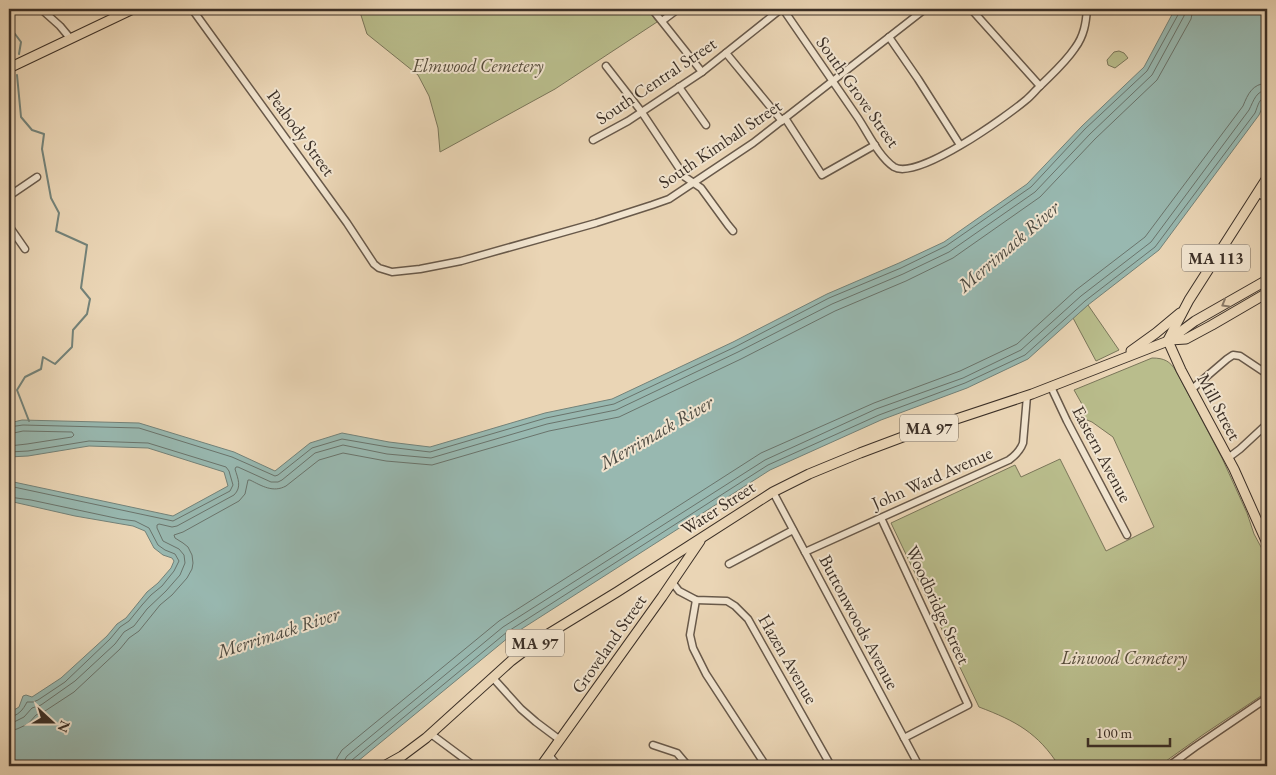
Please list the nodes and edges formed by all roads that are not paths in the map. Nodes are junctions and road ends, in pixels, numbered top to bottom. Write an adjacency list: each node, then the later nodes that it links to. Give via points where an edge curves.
1 (41, 9): 13 (street)
2 (133, 9): 13 (main road)
3 (192, 9): 36 (street, Peabody Street, via 374,264)
4 (652, 9): 11 (street)
5 (678, 9): 11 (street)
6 (782, 9): 14 (street, South Central Street); 18 (street, South Grove Street)
7 (925, 9): 10 (street, South Kimball Street)
8 (970, 9): 19 (street)
9 (1087, 9): 19 (street, via 1081,39)
10 (917, 11): 12 (street, South Kimball Street)
11 (662, 22): 17 (street)
12 (889, 37): 18 (street, South Kimball Street); 26 (street)
13 (70, 38): 16 (main road)
14 (726, 53): 17 (street, South Central Street); 22 (street)
15 (606, 66): 21 (street)
16 (9, 68)
17 (702, 72): 20 (street, South Central Street)
18 (833, 81): 22 (street, South Kimball Street); 25 (street, South Grove Street)
19 (1040, 86): 26 (street, via 988,129)
20 (679, 87): 21 (street, South Central Street); 23 (street)
21 (642, 111): 24 (street, South Central Street); 29 (street, via 685,177)
22 (783, 120): 25 (street, via 822,175); 29 (street, South Kimball Street, via 753,144)
23 (706, 125)
24 (594, 140)
25 (876, 145): 26 (street, South Grove Street, via 893,166 907,169)
26 (960, 145)
27 (37, 177): 31 (street)
28 (1267, 178): 30 (main road, Water Street / MA 113)
29 (693, 182): 34 (street); 36 (street, South Kimball Street, via 669,199 652,206 500,251 428,268)
30 (1258, 193): 32 (street); 39 (main road, Water Street / MA 113)
31 (9, 196)
32 (1267, 199)
33 (9, 226): 35 (street)
34 (733, 231)
35 (25, 249)
36 (387, 271)
37 (1267, 280): 40 (main road, MA 97, one-way to 40)
38 (1267, 293): 40 (main road, MA 97, via 1186,339)
39 (1184, 309): 40 (main road, Water Street / MA 113); 41 (main road, Water Street)
40 (1168, 340): 41 (main road, Water Street / MA 97); 44 (main road, Mill Street)
41 (1116, 361): 43 (main road, Water Street / MA 97)
42 (1267, 374): 44 (street, via 1240,356 1233,355)
43 (1051, 387): 45 (main road, Water Street / MA 97); 53 (street, Eastern Avenue)
44 (1192, 389): 47 (main road, Mill Street)
45 (1028, 396): 48 (main road, Water Street / MA 97, via 908,435); 49 (street, John Ward Avenue, via 1023,443 1016,455)
46 (1267, 424): 47 (street)
47 (1228, 458): 52 (main road, Mill Street)
48 (772, 492): 51 (street, Buttonwoods Avenue); 54 (main road, Water Street / MA 97)
49 (881, 518): 56 (street, John Ward Avenue); 63 (street, Woodbridge Street, via 968,705)
50 (1267, 522): 52 (main road)
51 (793, 530): 56 (street, Buttonwoods Avenue); 57 (street)
52 (1260, 530): 55 (main road, Mill Street)
53 (1127, 535)
54 (701, 538): 58 (main road, Groveland Street); 60 (main road, Water Street / MA 97, via 540,639)
55 (1267, 543)
56 (805, 552): 63 (street, Buttonwoods Avenue)
57 (729, 564)
58 (672, 582): 59 (street, via 679,591); 64 (main road, Groveland Street)
59 (696, 600): 72 (street, via 690,635 693,648 706,674); 73 (street, Hazen Avenue, via 727,601 748,619)
60 (493, 678): 62 (main road, Water Street / MA 97); 64 (street, via 521,709)
61 (1267, 698): 75 (street)
62 (431, 734): 67 (main road, Water Street / MA 97); 68 (street)
63 (904, 738): 74 (street, Buttonwoods Avenue)
64 (560, 740): 66 (main road, Groveland Street)
65 (653, 745): 71 (street, via 677,753)
66 (549, 755): 69 (main road, Groveland Street); 70 (street)
67 (390, 765)
68 (474, 766)
69 (541, 766)
70 (558, 766)
71 (688, 766)
72 (766, 766)
73 (831, 766)
74 (919, 766)
75 (1169, 766)

